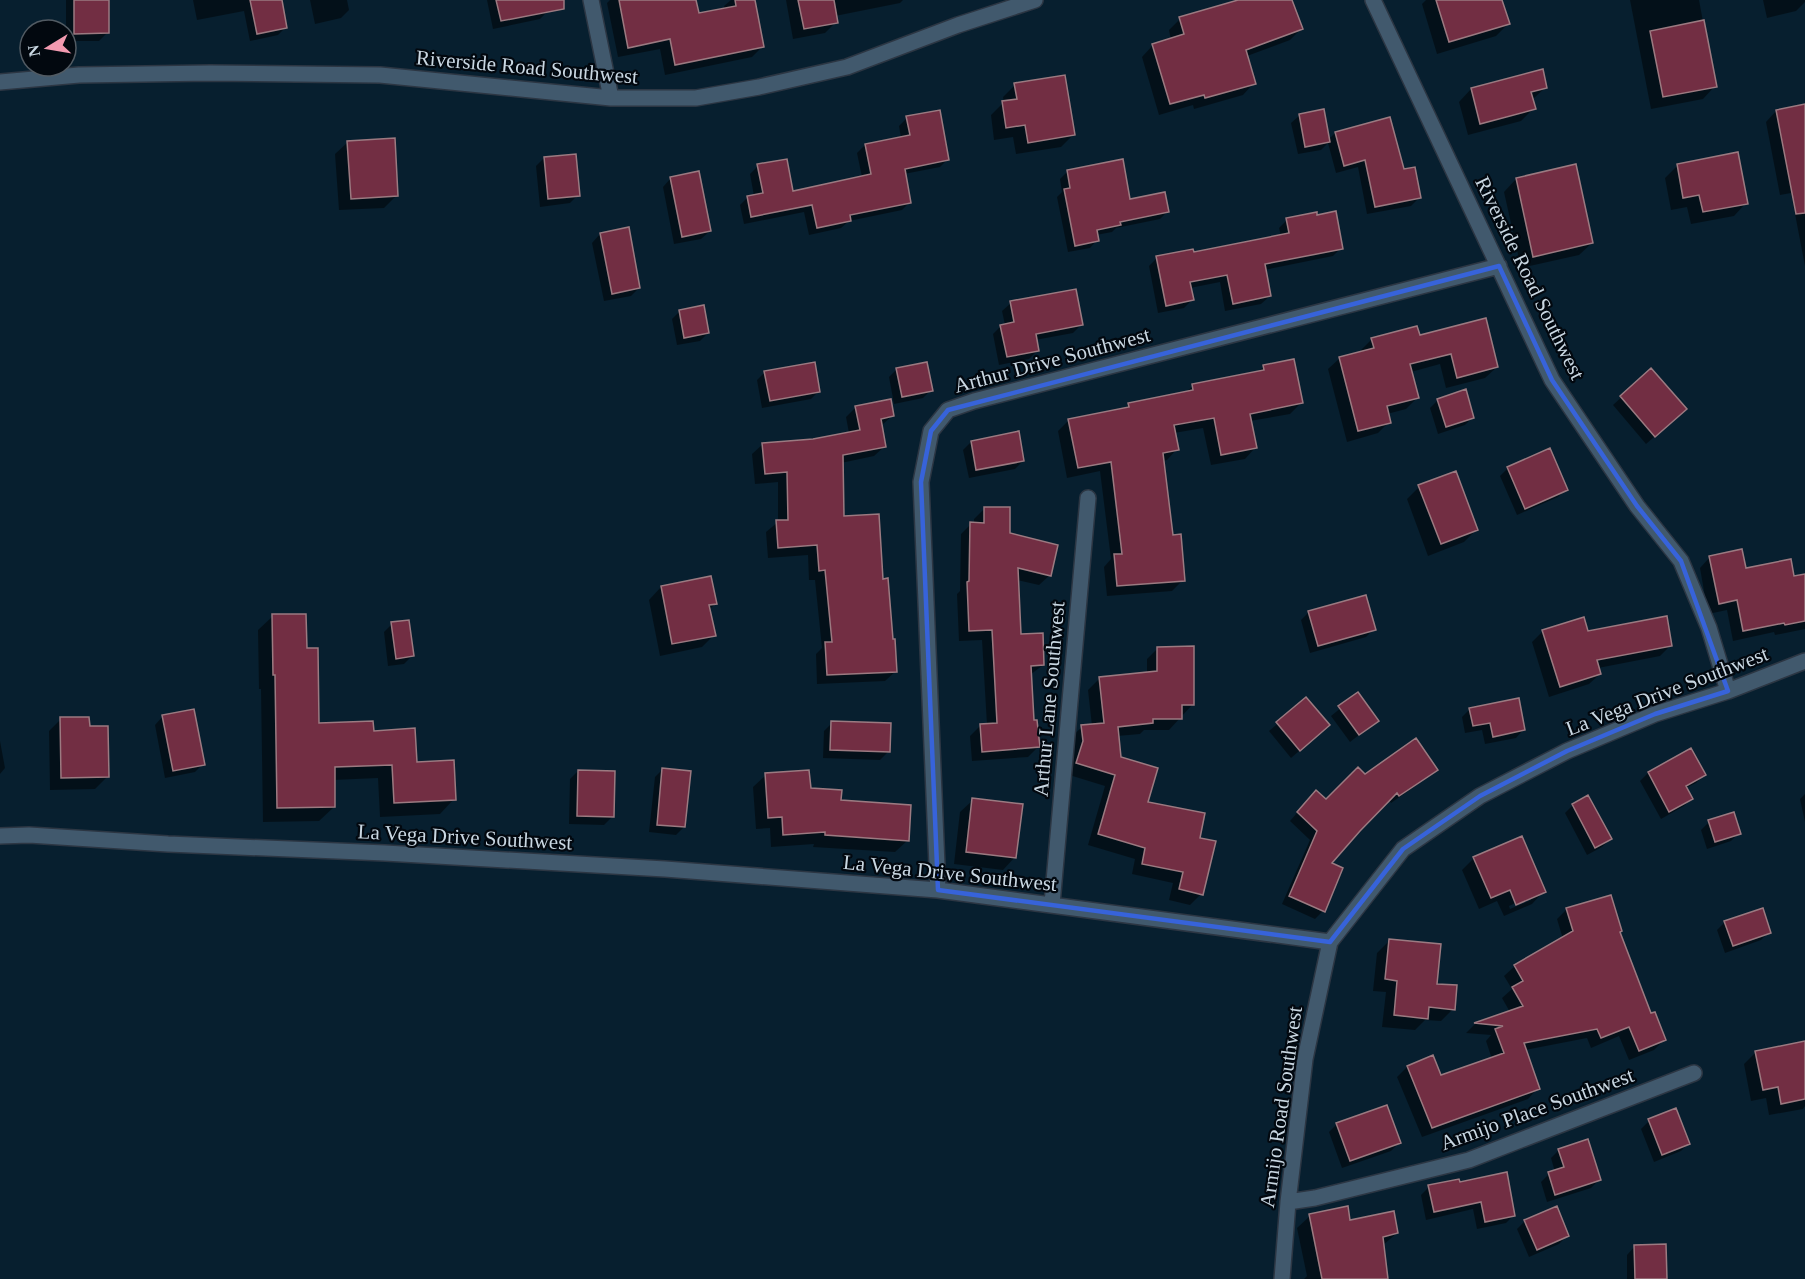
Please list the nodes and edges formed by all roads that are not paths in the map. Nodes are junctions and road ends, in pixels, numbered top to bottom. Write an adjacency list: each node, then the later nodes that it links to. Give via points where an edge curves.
1 (591, 0): 5 (street)
2 (1035, 0): 5 (street, Riverside Road Southwest, via 847,67 696,98)
3 (1373, 0): 6 (street, Riverside Road Southwest)
4 (0, 82): 5 (street, Riverside Road Southwest, via 79,75 210,72 380,75)
5 (611, 98)
6 (1499, 266): 9 (street, Riverside Road Southwest, via 1552,380 1636,506 1681,561 1709,628); 11 (street, Arthur Drive Southwest, via 948,410 931,431 921,482)
7 (1088, 498): 12 (street, Arthur Lane Southwest)
8 (1805, 661): 9 (street, La Vega Drive Southwest)
9 (1728, 691): 13 (street, La Vega Drive Southwest, via 1655,714 1567,751 1480,796 1403,849)
10 (0, 836): 11 (street, La Vega Drive Southwest, via 397,853)
11 (938, 890): 12 (street, La Vega Drive Southwest)
12 (1052, 904): 13 (street, La Vega Drive Southwest)
13 (1330, 942): 15 (street, Armijo Road Southwest, via 1305,1059)
14 (1694, 1073): 15 (street, Armijo Place Southwest, via 1469,1160)
15 (1288, 1202): 16 (street, Armijo Road Southwest)
16 (1282, 1279)

